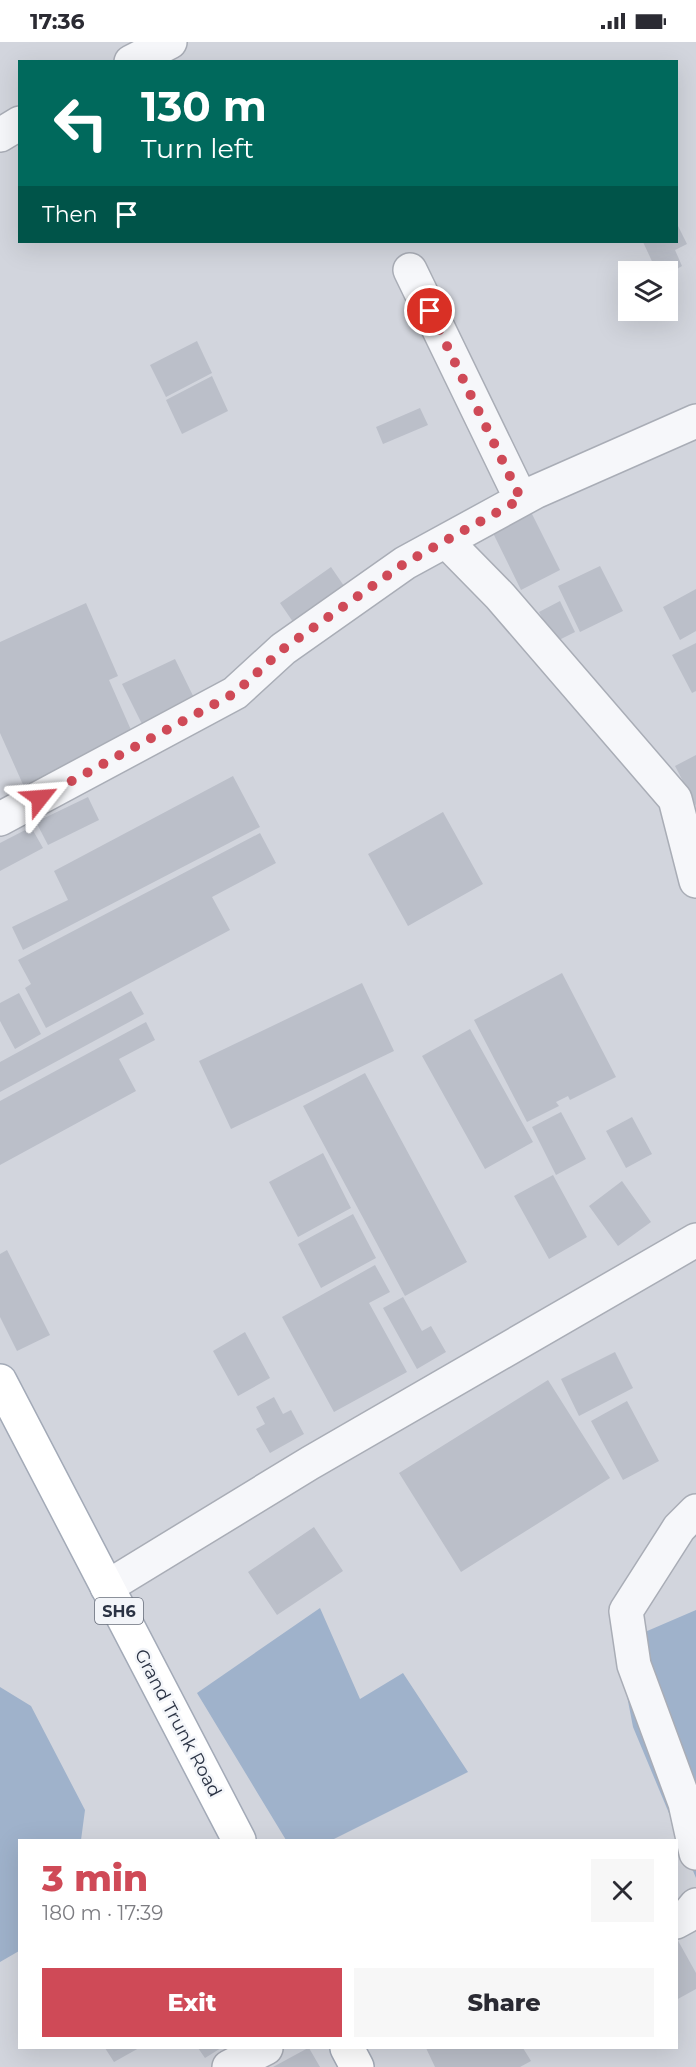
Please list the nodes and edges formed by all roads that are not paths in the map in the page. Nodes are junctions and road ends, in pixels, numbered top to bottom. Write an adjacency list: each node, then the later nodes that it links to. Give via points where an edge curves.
1 (170, 42): 2 (street)
2 (135, 60)
3 (18, 124): 4 (street)
4 (0, 135)
5 (410, 270): 7 (street)
6 (696, 422): 7 (street)
7 (521, 499): 8 (street)
8 (446, 541): 9 (street, via 405,563 283,649 235,693); 10 (street, via 500,596 675,799)
9 (0, 819)
10 (696, 881)
11 (696, 1240): 14 (street, via 310,1463)
12 (0, 1381): 14 (main road, Grand Trunk Road / SH6)
13 (696, 1510): 16 (street, via 626,1611 634,1665 685,1803)
14 (107, 1587): 15 (main road, Grand Trunk Road / SH6)
15 (238, 1839)
16 (696, 1853)
17 (696, 1905): 18 (street)
18 (678, 1921)
19 (264, 2049): 21 (street)
20 (348, 2049): 22 (main road)
21 (229, 2067)
22 (357, 2067)

